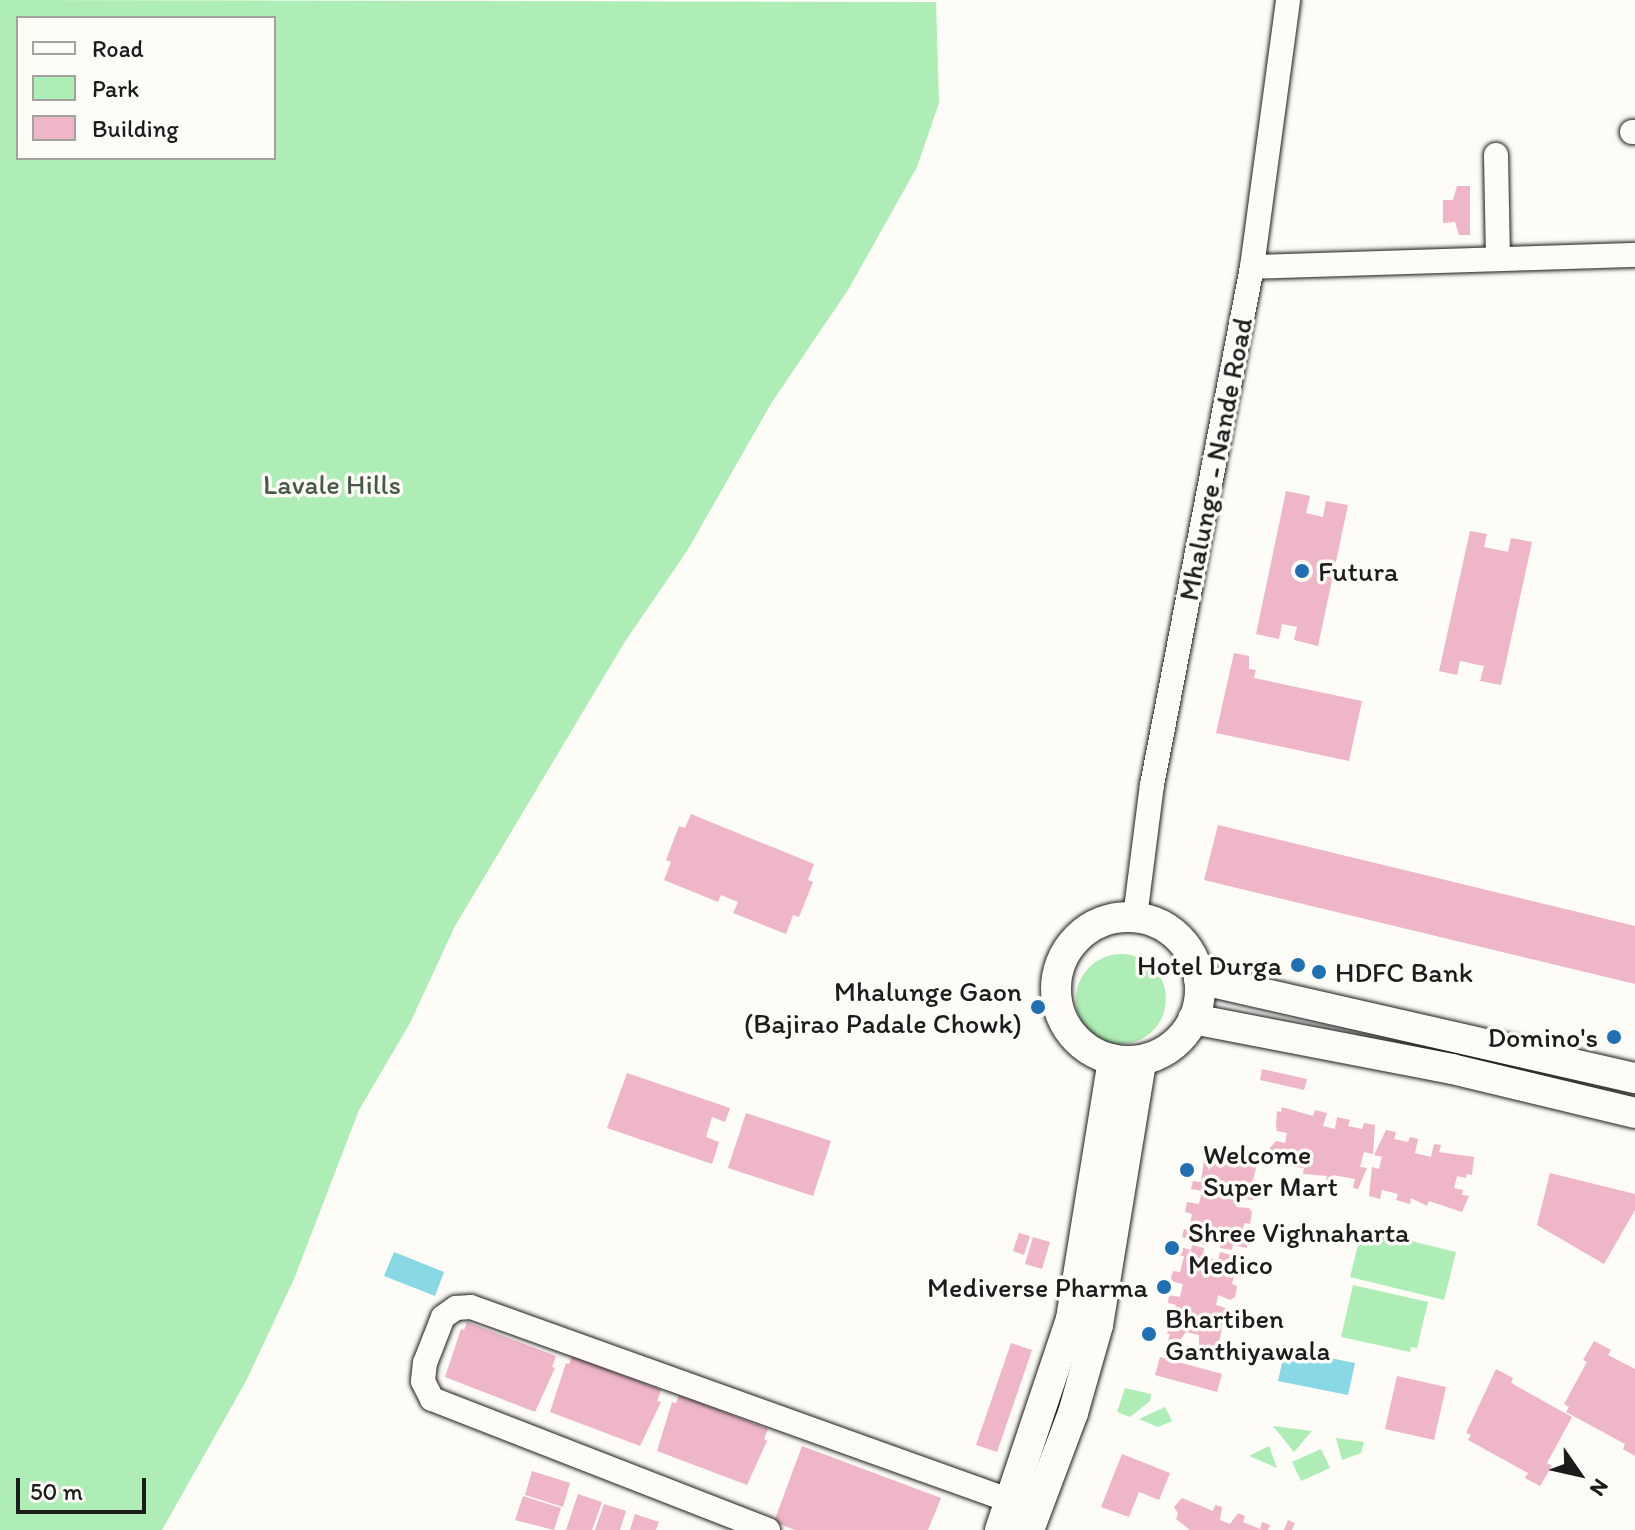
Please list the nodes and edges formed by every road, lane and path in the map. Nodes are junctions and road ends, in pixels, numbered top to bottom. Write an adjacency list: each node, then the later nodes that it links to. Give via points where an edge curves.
1 (1288, 0): 5 (street, Mhalunge - Nande Road)
2 (1496, 155): 4 (street)
3 (1635, 255): 4 (street)
4 (1498, 259): 5 (street)
5 (1252, 267): 6 (street, Mhalunge - Nande Road, via 1152,785)
6 (1135, 917): 7 (main road, via 1178,936); 9 (main road, via 1088,928 1059,966 1056,990 1066,1025 1090,1051)
7 (1199, 979): 8 (main road); 10 (main road)
8 (1193, 1019): 9 (main road, via 1180,1039); 11 (main road, via 1452,1069)
9 (1127, 1061): 12 (main road, via 1071,1319); 15 (main road, via 1098,1325 1073,1413)
10 (1635, 1078)
11 (1635, 1113)
12 (1011, 1501): 13 (street, via 471,1307 456,1308 443,1317 425,1363 423,1381 432,1399); 14 (main road)
13 (768, 1530)
14 (1000, 1530)
15 (1029, 1530)

